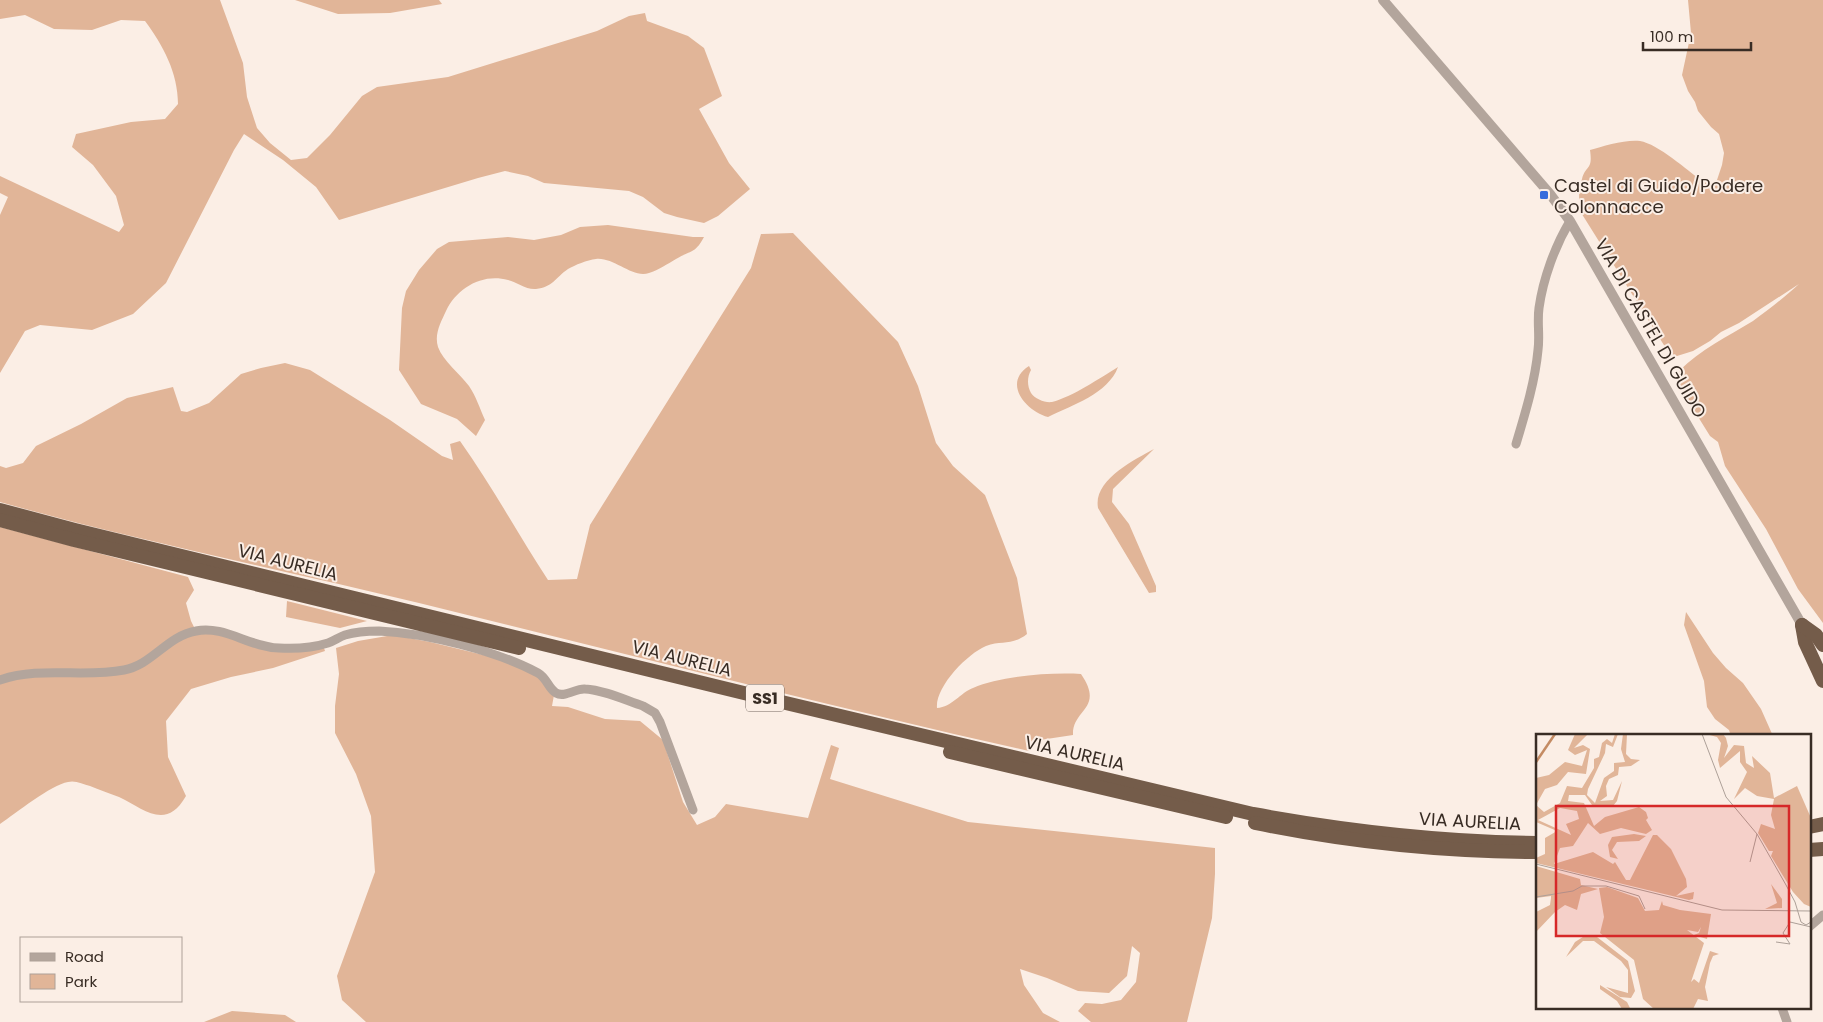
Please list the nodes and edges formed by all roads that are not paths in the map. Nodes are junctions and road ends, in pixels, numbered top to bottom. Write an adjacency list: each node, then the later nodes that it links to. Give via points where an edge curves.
1 (1383, 0): 2 (street, VIA DI CASTEL DI GUIDO)
2 (1570, 221): 3 (street, via 1552,259 1541,297 1538,350 1528,404); 6 (street, VIA DI CASTEL DI GUIDO)
3 (1516, 444)
4 (0, 510): 16 (highway, VIA AURELIA / SS1, via 1253,814 1416,838)
5 (0, 520): 21 (highway, VIA AURELIA / SS1, via 744,703 1250,822 1297,832 1415,848)
6 (1802, 625): 7 (highway); 8 (highway); 10 (highway, via 1805,642)
7 (1823, 645)
8 (1823, 661)
9 (0, 680): 11 (street, via 30,674 130,669 180,636 199,630 221,632 265,648 293,649 330,643 344,635 368,631 432,638 501,657 537,673 558,694 592,690 650,710 660,722)
10 (1823, 681)
11 (693, 810)
12 (1823, 824): 13 (highway)
13 (1810, 827)
14 (1823, 833): 15 (highway)
15 (1810, 834)
16 (1536, 842)
17 (1810, 843): 18 (highway)
18 (1823, 843)
19 (1823, 849): 20 (highway)
20 (1810, 850)
21 (1536, 852)
22 (1823, 915): 23 (street)
23 (1810, 926)
24 (1783, 1010): 25 (street)
25 (1787, 1022)

